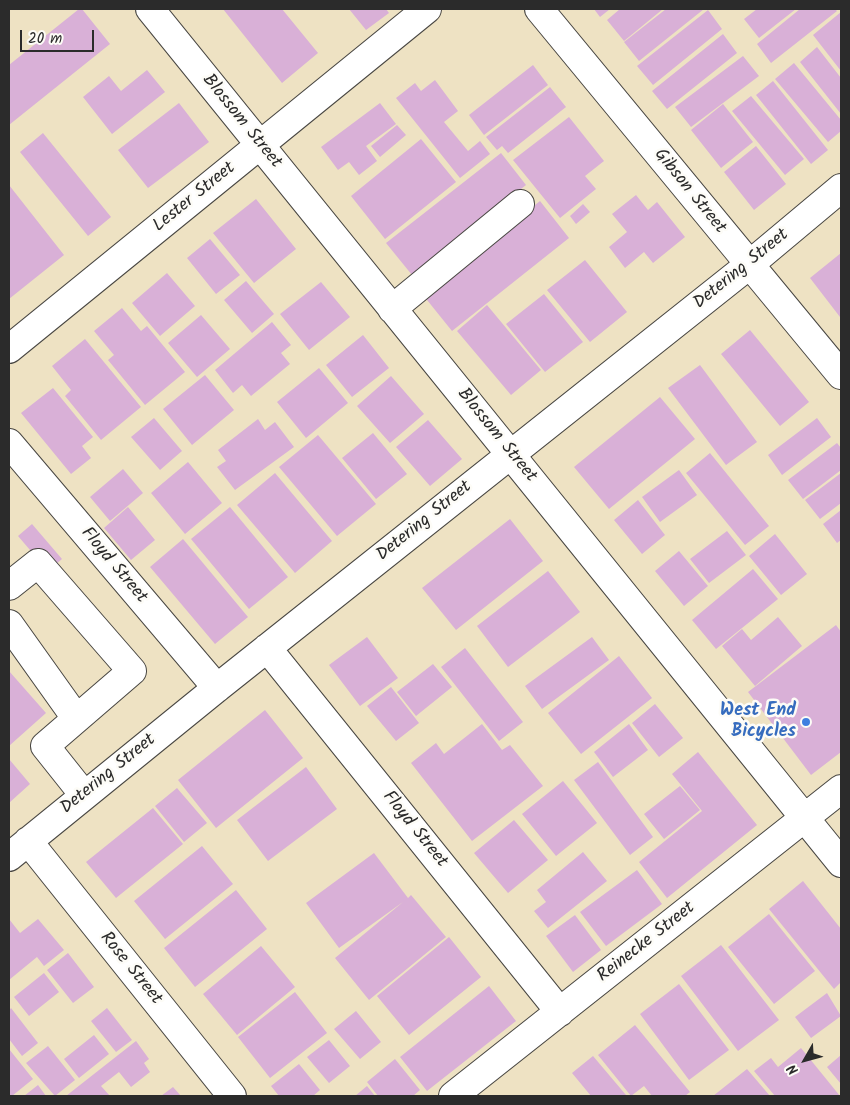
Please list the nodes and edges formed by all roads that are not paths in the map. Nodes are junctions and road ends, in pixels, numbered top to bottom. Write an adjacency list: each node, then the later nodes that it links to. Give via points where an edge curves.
1 (150, 9): 4 (street, Blossom Street)
2 (427, 9): 4 (street, Lester Street)
3 (538, 9): 7 (street, Gibson Street)
4 (260, 145): 8 (street, Blossom Street); 9 (street, Lester Street)
5 (841, 188): 7 (street, Detering Street)
6 (520, 204): 8 (street)
7 (749, 265): 10 (street, Gibson Street); 12 (street, Detering Street)
8 (392, 309): 12 (street, Blossom Street)
9 (9, 349)
10 (841, 375)
11 (9, 444): 16 (street, Floyd Street)
12 (510, 454): 15 (street, Detering Street); 20 (street, Blossom Street)
13 (9, 586): 17 (street, via 38,563 132,671)
14 (9, 624): 17 (street)
15 (267, 648): 16 (street, Detering Street); 23 (street, Floyd Street)
16 (217, 688): 19 (street, Detering Street)
17 (76, 718): 19 (street, via 45,746)
18 (841, 789): 20 (street, Reinecke Street)
19 (84, 795): 21 (street, Detering Street)
20 (805, 818): 22 (street, Blossom Street); 23 (street, Reinecke Street)
21 (18, 849): 24 (street, Rose Street)
22 (841, 864)
23 (560, 1012): 25 (street, Reinecke Street)
24 (232, 1096)
25 (453, 1096)

